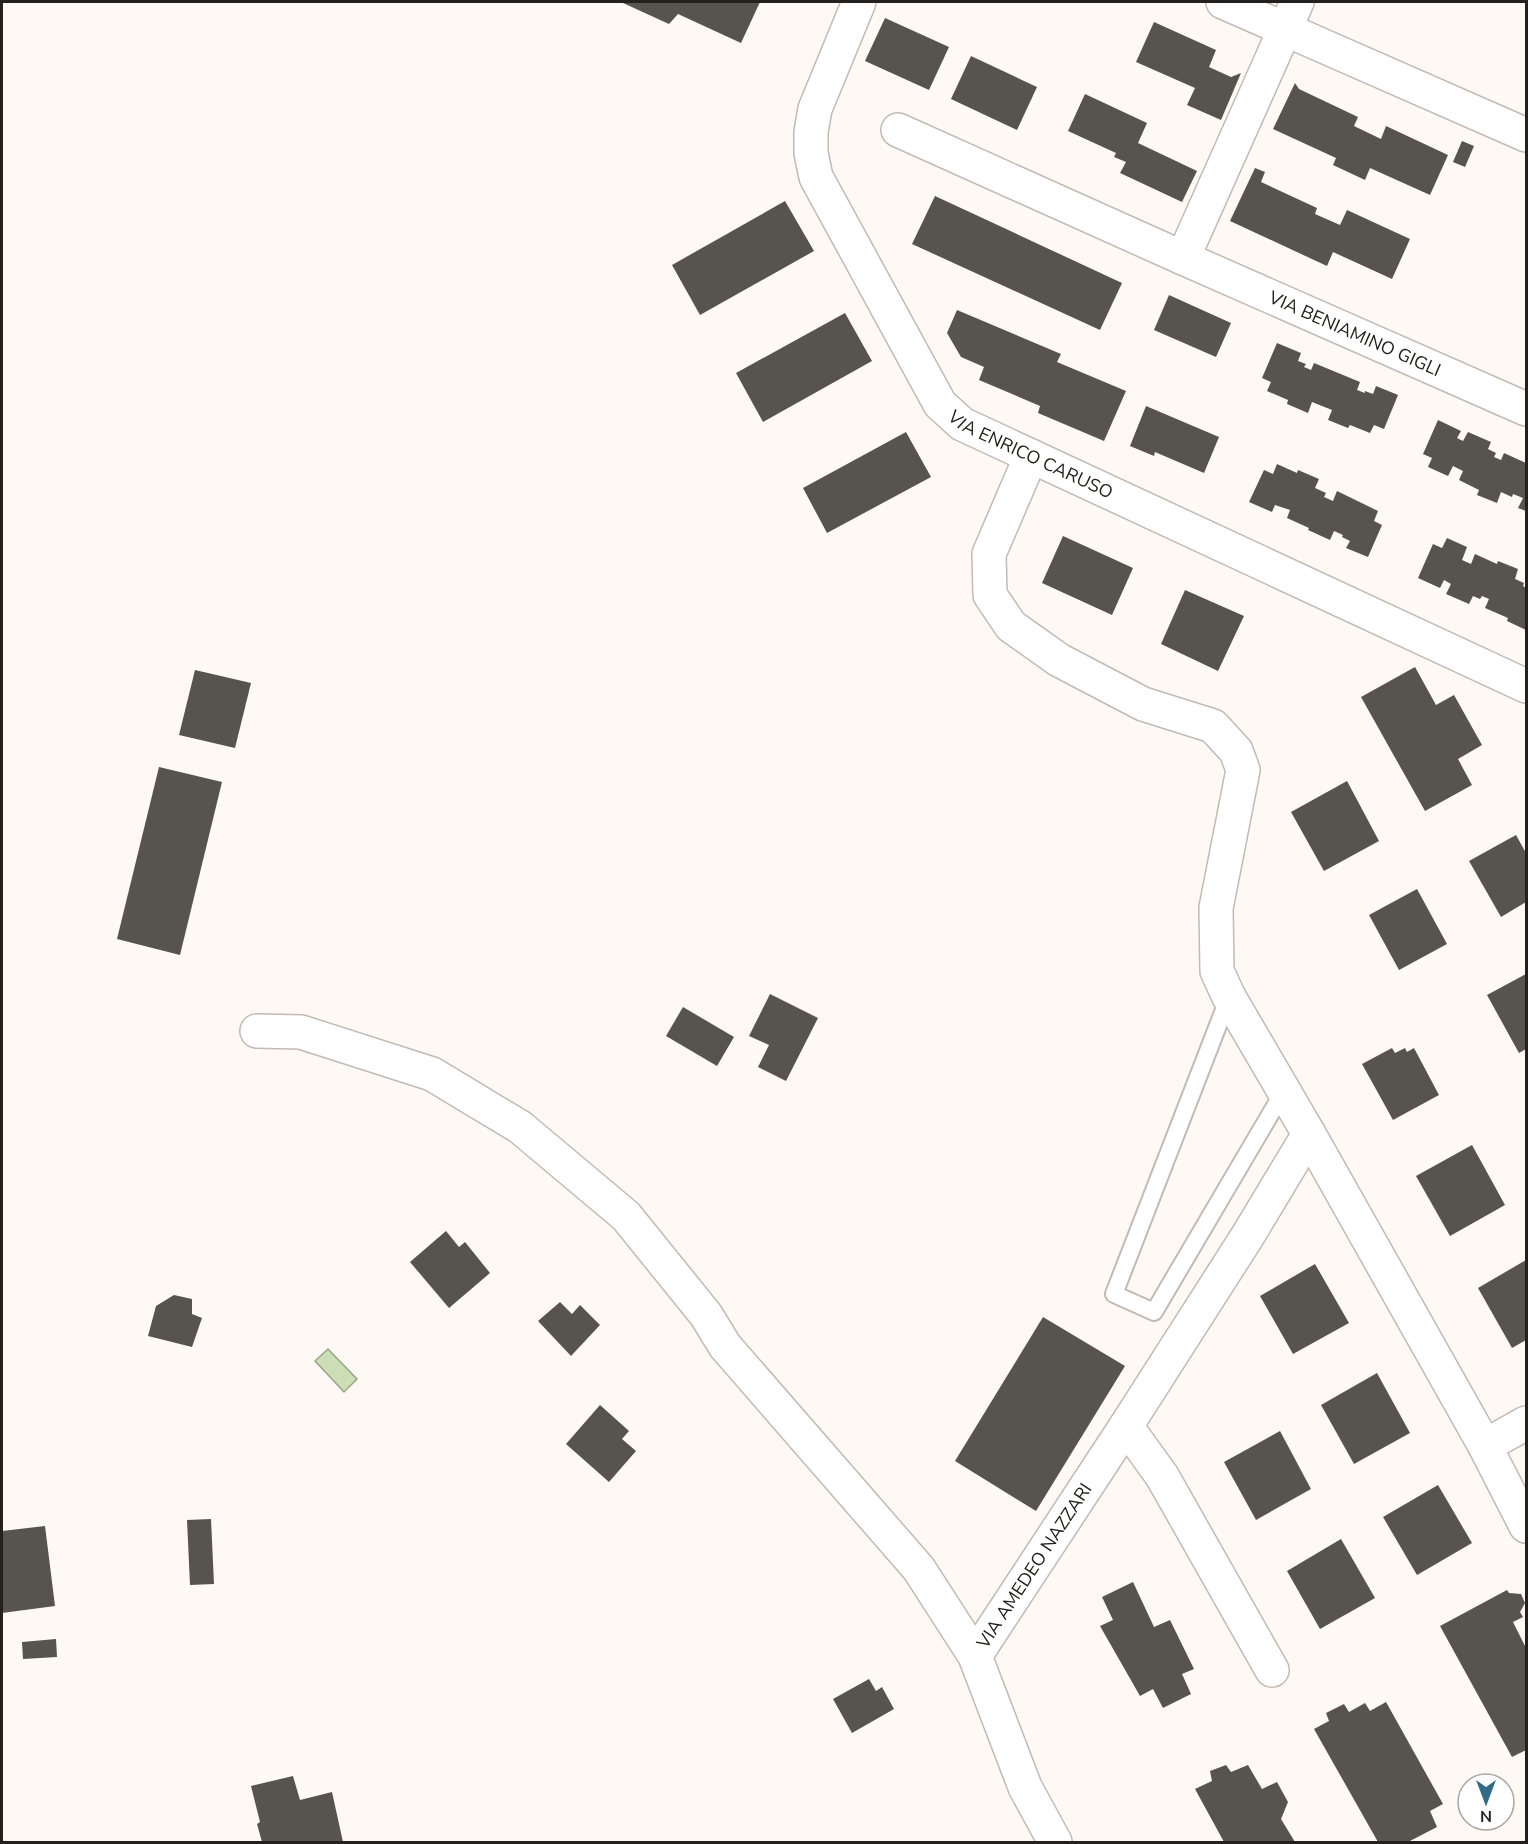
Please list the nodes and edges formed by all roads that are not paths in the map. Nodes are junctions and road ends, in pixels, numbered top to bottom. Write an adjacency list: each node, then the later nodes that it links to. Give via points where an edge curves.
1 (859, 2): 8 (street, VIA ENRICO CARUSO, via 815,109 812,153 816,177 940,404 962,424)
2 (1224, 2): 3 (street)
3 (1291, 15): 5 (street); 6 (street)
4 (898, 130): 6 (street, VIA BENIAMINO GIGLI)
5 (1527, 135)
6 (1183, 258): 7 (street, VIA BENIAMINO GIGLI)
7 (1527, 409)
8 (1031, 456): 9 (street, VIA ENRICO CARUSO); 10 (street, via 988,554 990,595 1011,626 1059,660 1143,704 1214,726 1236,751 1243,770 1216,908 1217,971)
9 (1527, 686)
10 (1228, 997): 12 (street); 12 (lane, via 1114,1294 1154,1312)
11 (257, 1031): 18 (street, via 301,1032 432,1074 520,1127 626,1216 706,1315 725,1346 919,1569)
12 (1284, 1091): 13 (street)
13 (1309, 1134): 15 (street, VIA AMEDEO NAZZARI); 16 (street)
14 (1527, 1423): 16 (street)
15 (1126, 1425): 18 (street, VIA AMEDEO NAZZARI); 19 (street, via 1162,1476)
16 (1485, 1446): 17 (street)
17 (1527, 1526)
18 (975, 1656): 20 (street, VIA AMEDEO NAZZARI, via 1025,1787)
19 (1272, 1670)
20 (1055, 1842)

